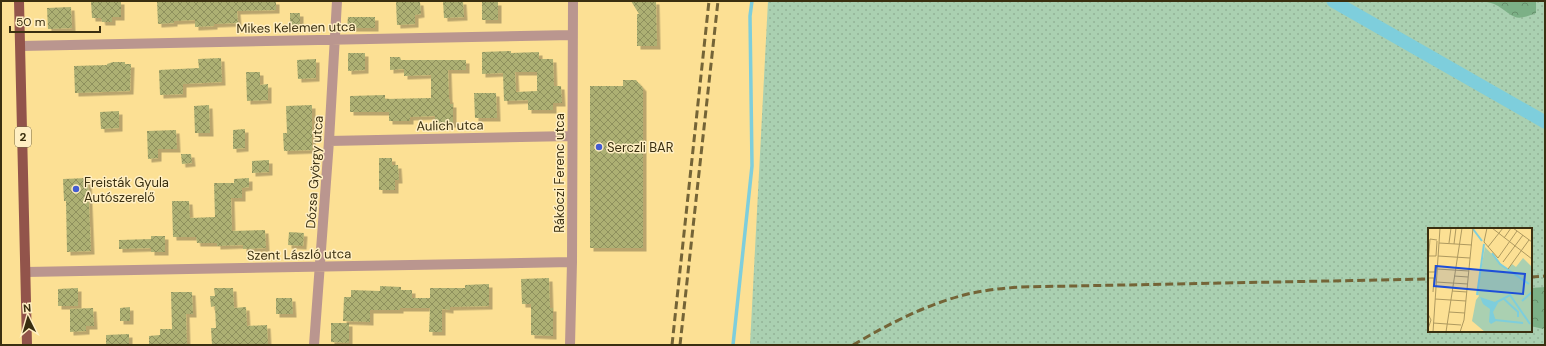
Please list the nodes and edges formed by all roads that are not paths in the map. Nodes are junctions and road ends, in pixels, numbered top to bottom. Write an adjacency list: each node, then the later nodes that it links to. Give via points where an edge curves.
1 (19, 1): 6 (main road, 2)
2 (337, 1): 5 (street, Dózsa György utca)
3 (573, 1): 4 (street, Rákóczi Ferenc utca)
4 (572, 35): 5 (street, Mikes Kelemen utca); 7 (street, Rákóczi Ferenc utca)
5 (334, 39): 6 (street, Mikes Kelemen utca); 8 (street, Dózsa György utca)
6 (20, 46): 11 (main road, 2)
7 (572, 136): 8 (street, Aulich utca); 9 (street, Rákóczi Ferenc utca)
8 (329, 141): 10 (street, Dózsa György utca)
9 (572, 262): 10 (street, Szent László utca); 14 (street, Rákóczi Ferenc utca)
10 (321, 267): 11 (street, Szent László utca); 13 (street, Dózsa György utca)
11 (26, 272): 12 (main road, 2)
12 (27, 345)
13 (314, 345)
14 (570, 345)

